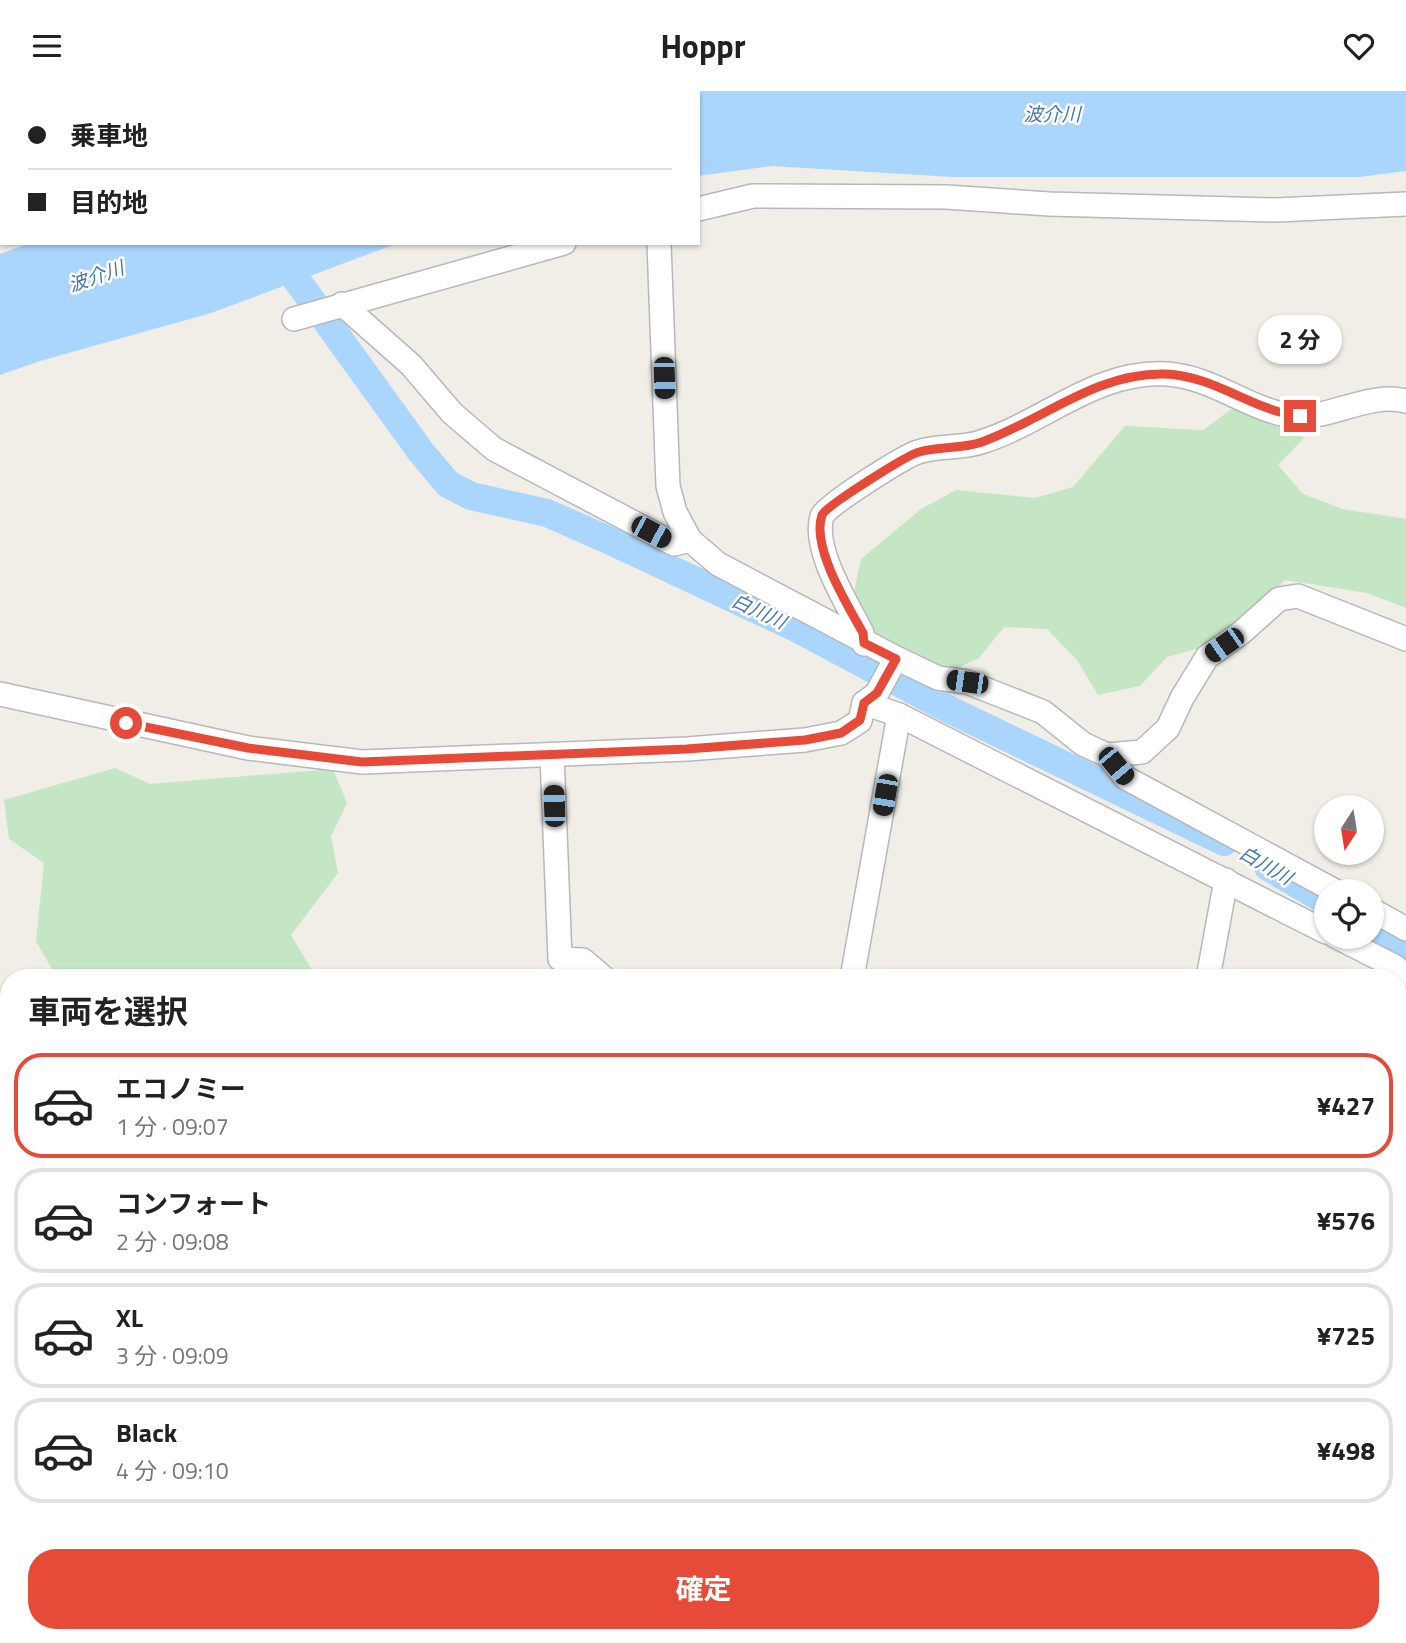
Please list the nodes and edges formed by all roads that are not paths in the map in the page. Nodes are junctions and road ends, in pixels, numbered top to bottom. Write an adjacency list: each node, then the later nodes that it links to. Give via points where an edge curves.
1 (1406, 204): 2 (street, via 1276,210 946,197 753,196)
2 (700, 209)
3 (557, 245): 5 (street)
4 (659, 245): 8 (street, via 668,486)
5 (333, 307): 6 (street); 8 (street, via 411,365 452,413 494,449 674,544)
6 (294, 319)
7 (1406, 401): 10 (street, via 1382,399 1300,416 1283,414 1208,381 1168,374 1136,375 1102,383 979,443 918,452 835,501 823,513 819,538)
8 (690, 540): 10 (street, via 718,564)
9 (1406, 639): 16 (street, via 1298,596 1279,599 1207,657 1168,728 1142,751)
10 (864, 643): 11 (street)
11 (893, 663): 13 (street); 16 (street, via 967,682 1043,712 1083,744)
12 (0, 694): 15 (street, via 248,748 362,762)
13 (870, 698): 14 (street); 15 (street, via 860,720 841,733 805,740)
14 (899, 715): 17 (street); 24 (street)
15 (552, 755): 23 (street, via 560,959 583,961)
16 (1107, 755): 18 (street, via 1126,778 1149,792)
17 (1226, 880): 20 (street); 25 (street)
18 (1314, 880)
19 (1384, 917): 21 (street)
20 (1314, 926)
21 (1406, 929)
22 (1361, 949): 26 (street)
23 (593, 969)
24 (854, 969)
25 (1210, 969)
26 (1398, 969)

